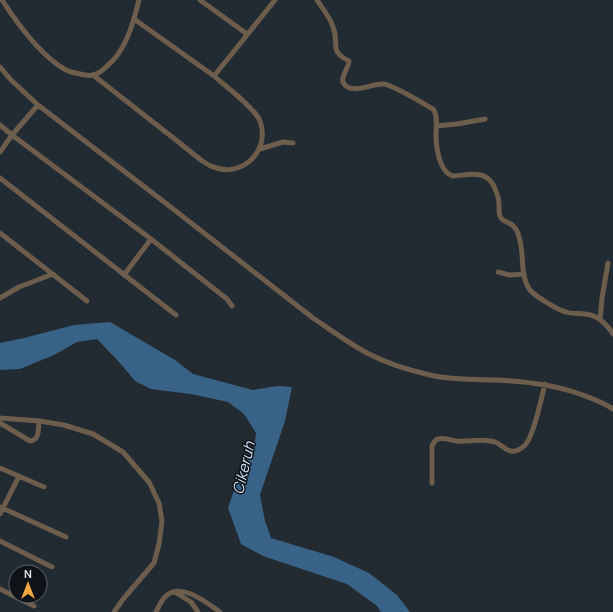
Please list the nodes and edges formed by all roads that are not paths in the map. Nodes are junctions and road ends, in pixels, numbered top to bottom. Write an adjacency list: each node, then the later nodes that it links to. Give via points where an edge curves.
1 (2, 0): 9 (street, via 41,51 67,71)
2 (139, 0): 6 (street)
3 (200, 0): 7 (street)
4 (275, 0): 7 (street)
5 (317, 0): 14 (street, via 334,29 336,50 341,57 349,61 343,76 344,84 353,89 381,84 392,87 433,110)
6 (134, 19): 9 (street, via 130,32 114,60 100,72); 10 (street)
7 (247, 34): 10 (street)
8 (0, 67): 11 (street)
9 (92, 75): 17 (street, via 211,166 224,170 235,169 249,162)
10 (214, 76): 17 (street, via 254,111 260,120)
11 (38, 105): 15 (street); 33 (street, via 313,318 366,352 385,362 430,376)
12 (484, 119): 14 (street)
13 (0, 126): 15 (street)
14 (436, 126): 25 (street, via 438,153 445,171 453,176 480,175 490,180 498,198 501,219 511,224 518,233)
15 (12, 135): 18 (street); 21 (street)
16 (293, 143): 17 (street, via 283,142)
17 (260, 149)
18 (0, 152)
19 (0, 178): 26 (street)
20 (0, 233): 24 (street)
21 (151, 238): 26 (street); 29 (street, via 227,299)
22 (608, 263): 31 (street)
23 (498, 272): 25 (street, via 510,275)
24 (53, 274): 27 (street, via 19,287); 28 (street)
25 (524, 274): 31 (street, via 526,283 534,294 548,303 560,310 591,315)
26 (124, 275): 30 (street)
27 (0, 298)
28 (87, 301)
29 (232, 306)
30 (176, 315)
31 (600, 320): 32 (street)
32 (613, 334)
33 (545, 384): 34 (street, via 588,397); 40 (street, via 532,432 523,447 512,452 492,441 438,439 432,446)
34 (613, 409)
35 (0, 418): 36 (street)
36 (39, 421): 37 (street, via 38,437 30,441); 49 (street, via 93,434 123,452 149,482 159,503 162,521 154,562)
37 (0, 423)
38 (0, 468): 39 (street)
39 (19, 476): 41 (street); 42 (street)
40 (432, 483)
41 (44, 488)
42 (1, 510): 43 (street)
43 (66, 537)
44 (0, 541): 45 (street)
45 (52, 567)
46 (0, 589): 48 (street)
47 (174, 592): 50 (street, via 166,596); 51 (street, via 191,602); 52 (street, via 188,592)
48 (34, 606)
49 (114, 612)
50 (156, 612)
51 (198, 612)
52 (220, 612)

